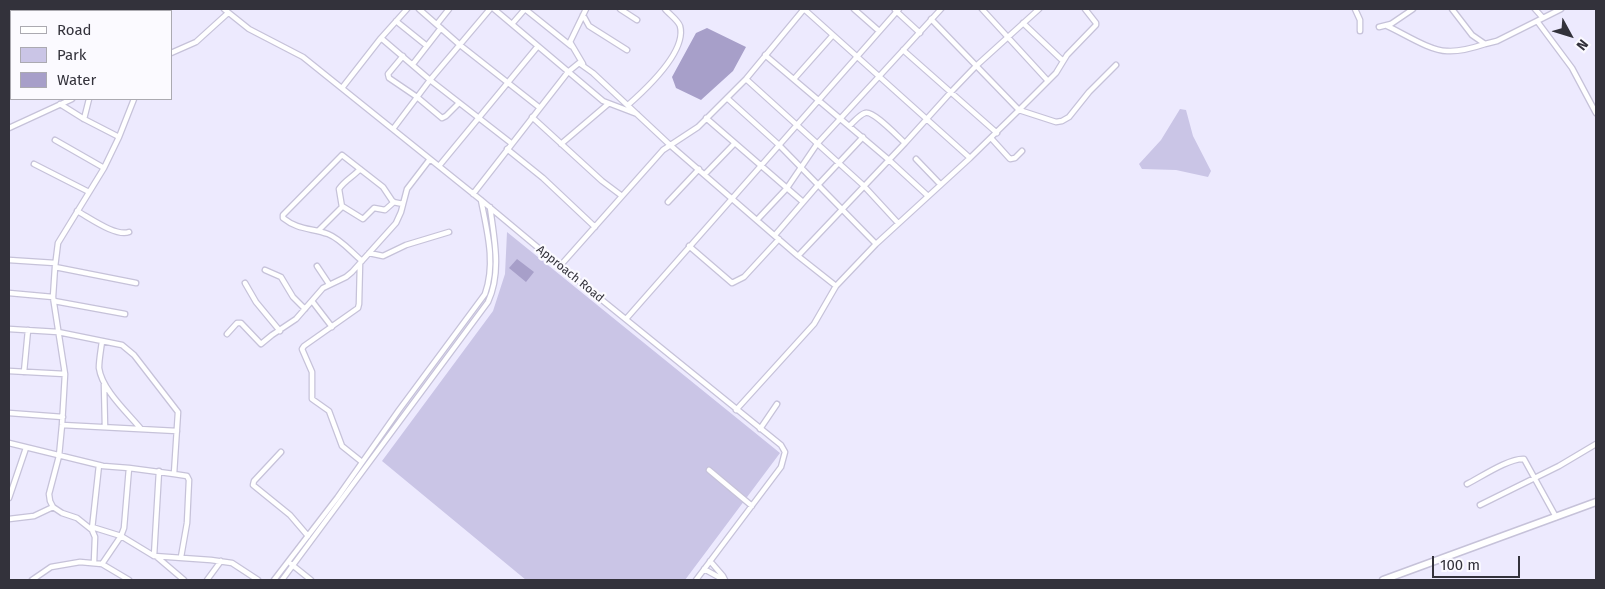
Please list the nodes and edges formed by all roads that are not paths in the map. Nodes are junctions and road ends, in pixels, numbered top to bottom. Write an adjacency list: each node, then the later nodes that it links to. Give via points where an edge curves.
1 (407, 9): 27 (street)
2 (419, 9): 30 (street)
3 (449, 9): 30 (street)
4 (490, 9): 42 (street)
5 (494, 9): 31 (street)
6 (525, 9): 31 (street); 45 (street)
7 (586, 9): 23 (street)
8 (620, 9): 26 (street)
9 (665, 9): 75 (street, via 680,26 677,48 669,62)
10 (804, 9): 38 (street); 49 (street)
11 (854, 9): 35 (street)
12 (941, 9): 25 (street)
13 (982, 9): 39 (street)
14 (1039, 9): 29 (street)
15 (1085, 9): 52 (street, via 1096,25)
16 (1355, 9): 36 (street)
17 (1413, 9): 32 (street)
18 (1452, 9): 41 (street, via 1472,35)
19 (1535, 9): 24 (street)
20 (1561, 9): 24 (street)
21 (226, 10): 48 (street, via 196,42); 64 (street, Approach Road, via 249,29 303,57)
22 (897, 10): 35 (street); 37 (street)
23 (583, 15): 45 (street, via 571,39); 46 (street, via 589,26)
24 (1543, 18): 28 (street)
25 (931, 19): 37 (street); 56 (street)
26 (637, 20)
27 (396, 21): 40 (street); 43 (street)
28 (1538, 21): 41 (street); 78 (street, via 1572,68)
29 (1023, 23): 39 (street); 52 (street)
30 (437, 24): 33 (street)
31 (512, 24): 44 (street)
32 (1386, 26): 34 (street); 41 (street, via 1446,51)
33 (441, 28): 42 (street); 43 (street)
34 (1379, 28)
35 (878, 31): 51 (street)
36 (1360, 31)
37 (920, 32): 47 (street)
38 (833, 35): 51 (street); 60 (street)
39 (1008, 37): 56 (street); 62 (street)
40 (381, 38): 50 (street); 64 (street)
41 (1485, 44)
42 (460, 45): 61 (street); 63 (street)
43 (427, 46): 53 (street)
44 (538, 46): 57 (street); 63 (street)
45 (572, 46): 54 (street)
46 (627, 50)
47 (903, 50): 58 (street); 65 (street)
48 (172, 53)
49 (765, 55): 59 (street); 60 (street)
50 (403, 56): 53 (street); 66 (street, via 388,77)
51 (857, 56): 58 (street); 68 (street)
52 (1063, 61): 62 (street)
53 (413, 64): 61 (street)
54 (583, 64): 57 (street, via 579,63); 75 (street)
55 (1116, 65): 77 (street, via 1062,121)
56 (976, 66): 65 (street); 77 (street)
57 (568, 72): 74 (street); 76 (street)
58 (880, 77): 83 (street); 85 (street)
59 (746, 79): 67 (street); 86 (street)
60 (794, 79): 68 (street)
61 (430, 80): 66 (street); 72 (street)
62 (1048, 81): 77 (street)
63 (509, 83): 76 (street); 81 (street)
64 (342, 88): 89 (street, Approach Road)
65 (951, 92): 85 (street); 90 (street)
66 (417, 97): 72 (street, via 442,118); 89 (street)
67 (727, 98): 82 (street); 101 (street)
68 (818, 99): 83 (street); 86 (street)
69 (70, 100): 73 (street)
70 (89, 100): 84 (street)
71 (134, 100): 91 (street)
72 (459, 103): 81 (street)
73 (60, 104): 84 (street); 88 (street)
74 (608, 104): 79 (street); 96 (street)
75 (628, 106): 79 (street)
76 (540, 108): 80 (street)
77 (1019, 110): 90 (street)
78 (1596, 113)
79 (638, 115): 100 (street)
80 (532, 117): 95 (street); 96 (street)
81 (479, 118): 95 (street); 110 (street)
82 (706, 118): 97 (street); 100 (street)
83 (841, 118): 87 (street); 98 (street)
84 (84, 119): 91 (street)
85 (927, 120): 99 (street); 104 (street)
86 (795, 125): 98 (street); 101 (street)
87 (849, 126): 92 (street); 99 (street, via 864,113 869,113)
88 (9, 128)
89 (393, 129): 105 (street, Approach Road)
90 (997, 132): 93 (street)
91 (119, 137): 112 (street)
92 (862, 137): 107 (street); 108 (street)
93 (991, 138): 103 (street, via 1010,159); 104 (street)
94 (55, 140): 112 (street)
95 (511, 143): 102 (street)
96 (561, 144): 123 (street)
97 (734, 144): 111 (street); 116 (street)
98 (817, 144): 108 (street); 114 (street)
99 (905, 144): 107 (street)
100 (670, 145): 115 (street); 123 (street)
101 (779, 145): 111 (street); 114 (street)
102 (507, 149): 122 (street); 137 (street)
103 (1022, 150)
104 (970, 158): 117 (street)
105 (430, 159): 110 (street, Approach Road); 130 (street, via 407,189)
106 (916, 159): 117 (street)
107 (889, 160): 119 (street); 124 (street)
108 (838, 163): 118 (street); 119 (street)
109 (34, 164): 121 (street)
110 (439, 166): 122 (street, Approach Road)
111 (760, 166): 120 (street); 125 (street)
112 (104, 168): 121 (street)
113 (360, 168): 127 (street, via 384,188); 131 (street, via 339,189); 138 (street, via 339,156 282,215 293,226)
114 (802, 168): 118 (street); 120 (street)
115 (699, 169): 116 (street); 128 (street)
116 (705, 174): 125 (street)
117 (940, 184): 124 (street)
118 (818, 185): 129 (street); 133 (street)
119 (863, 185): 133 (street); 136 (street)
120 (787, 188): 129 (street); 135 (street)
121 (89, 192): 134 (street)
122 (473, 194): 126 (street, Approach Road)
123 (622, 196): 137 (street)
124 (928, 196): 136 (street)
125 (733, 198): 135 (street); 143 (street)
126 (481, 200): 132 (street, Approach Road); 187 (street, via 491,260 485,294)
127 (394, 202): 130 (street); 131 (street, via 385,210 374,208 363,219)
128 (668, 202)
129 (804, 202): 141 (street)
130 (403, 204): 144 (street, via 396,223)
131 (342, 206): 138 (street)
132 (490, 207): 150 (street, Approach Road); 212 (street, via 496,265 488,302)
133 (841, 208): 142 (street); 145 (street)
134 (77, 211): 139 (street, via 115,232); 148 (street, via 58,243)
135 (757, 220): 141 (street)
136 (898, 223): 142 (street)
137 (595, 227): 150 (street)
138 (318, 231): 147 (street, via 337,239)
139 (129, 232)
140 (449, 232): 144 (street, via 383,256)
141 (777, 237): 143 (street, via 744,277 732,283); 145 (street)
142 (876, 244): 155 (street)
143 (689, 246): 161 (street)
144 (369, 253): 147 (street)
145 (798, 256): 155 (street)
146 (9, 260): 148 (street)
147 (361, 262): 154 (street, via 349,275); 162 (street, via 358,306)
148 (55, 265): 152 (street); 157 (street)
149 (317, 266): 154 (street)
150 (560, 266): 161 (street, Approach Road)
151 (265, 270): 159 (street, via 281,278)
152 (136, 283)
153 (244, 283): 165 (street)
154 (329, 284): 158 (street)
155 (836, 286): 174 (street, via 814,324)
156 (9, 294): 157 (street)
157 (53, 299): 160 (street); 166 (street)
158 (312, 300): 159 (street); 162 (street)
159 (305, 309): 165 (street, via 293,323)
160 (125, 314)
161 (626, 319): 174 (street, Approach Road)
162 (332, 327): 187 (street, via 302,348 312,372 312,399 329,411 342,446)
163 (9, 329): 164 (street)
164 (28, 330): 166 (street); 170 (street)
165 (280, 331): 167 (street, via 261,344 240,323)
166 (58, 332): 168 (street); 171 (street)
167 (227, 334)
168 (102, 341): 172 (street, via 100,368); 181 (street, via 122,345 134,355 178,412)
169 (9, 371): 170 (street)
170 (24, 372): 171 (street)
171 (65, 374): 176 (street)
172 (104, 382): 178 (street); 179 (street)
173 (777, 404): 180 (street)
174 (736, 410): 180 (street, Approach Road)
175 (9, 414): 176 (street)
176 (63, 417): 177 (street)
177 (62, 425): 178 (street); 186 (street)
178 (104, 427): 179 (street)
179 (141, 429): 181 (street)
180 (760, 429): 198 (street, Approach Road, via 785,452 782,467)
181 (177, 430): 192 (street)
182 (9, 444): 184 (street)
183 (1596, 444): 193 (street)
184 (26, 448): 186 (street); 195 (street)
185 (281, 452): 204 (street, via 253,486 290,514)
186 (58, 456): 188 (street); 199 (street, via 49,494)
187 (362, 462): 204 (street)
188 (99, 465): 189 (street); 202 (street)
189 (129, 468): 191 (street); 203 (street, via 126,521)
190 (709, 470): 198 (street)
191 (159, 472): 192 (street); 205 (street)
192 (174, 474): 206 (street, via 187,476 190,480 188,524)
193 (1534, 477): 194 (street, via 1521,458); 197 (street); 200 (street)
194 (1467, 484)
195 (9, 498)
196 (1596, 502): 200 (main road)
197 (1480, 505)
198 (752, 506): 208 (street, Approach Road)
199 (53, 507): 201 (street, via 34,516); 202 (street)
200 (1556, 517): 224 (main road)
201 (9, 519)
202 (92, 528): 203 (street); 209 (street)
203 (120, 536): 205 (street); 211 (street)
204 (308, 536): 210 (street)
205 (155, 556): 206 (street); 217 (street)
206 (181, 557): 207 (street)
207 (221, 561): 214 (street, via 237,565); 218 (street)
208 (710, 561): 213 (street, Approach Road); 223 (street)
209 (94, 562): 211 (street); 215 (street, via 51,566)
210 (288, 562): 212 (street); 219 (street)
211 (102, 564): 216 (street)
212 (293, 566): 220 (street); 221 (street)
213 (704, 569): 222 (street, Approach Road); 223 (street)
214 (255, 579)
215 (32, 580)
216 (126, 580)
217 (184, 580)
218 (207, 580)
219 (274, 580)
220 (282, 580)
221 (312, 580)
222 (696, 580)
223 (724, 580)
224 (1383, 580)

